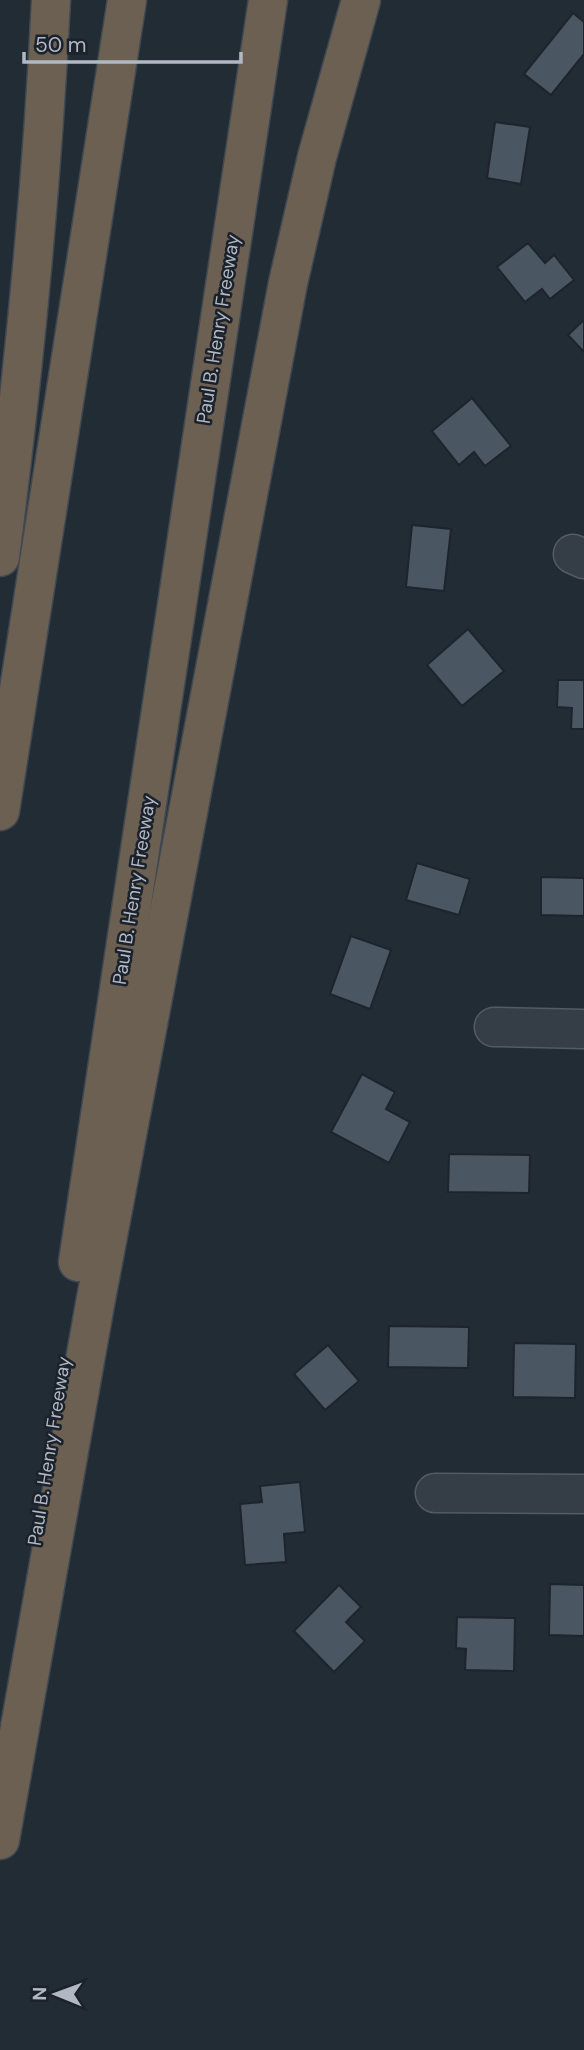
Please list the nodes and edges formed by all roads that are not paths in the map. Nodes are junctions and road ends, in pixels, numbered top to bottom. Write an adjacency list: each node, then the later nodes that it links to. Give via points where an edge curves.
1 (51, 0): 5 (highway, via 25,363)
2 (127, 0): 6 (highway)
3 (268, 0): 11 (highway, Paul B. Henry Freeway)
4 (360, 0): 12 (highway, via 285,296 95,1304)
5 (0, 557)
6 (0, 811)
7 (494, 1027): 8 (street)
8 (584, 1029)
9 (435, 1493): 10 (street)
10 (584, 1494)
11 (0, 1780)
12 (0, 1840)

